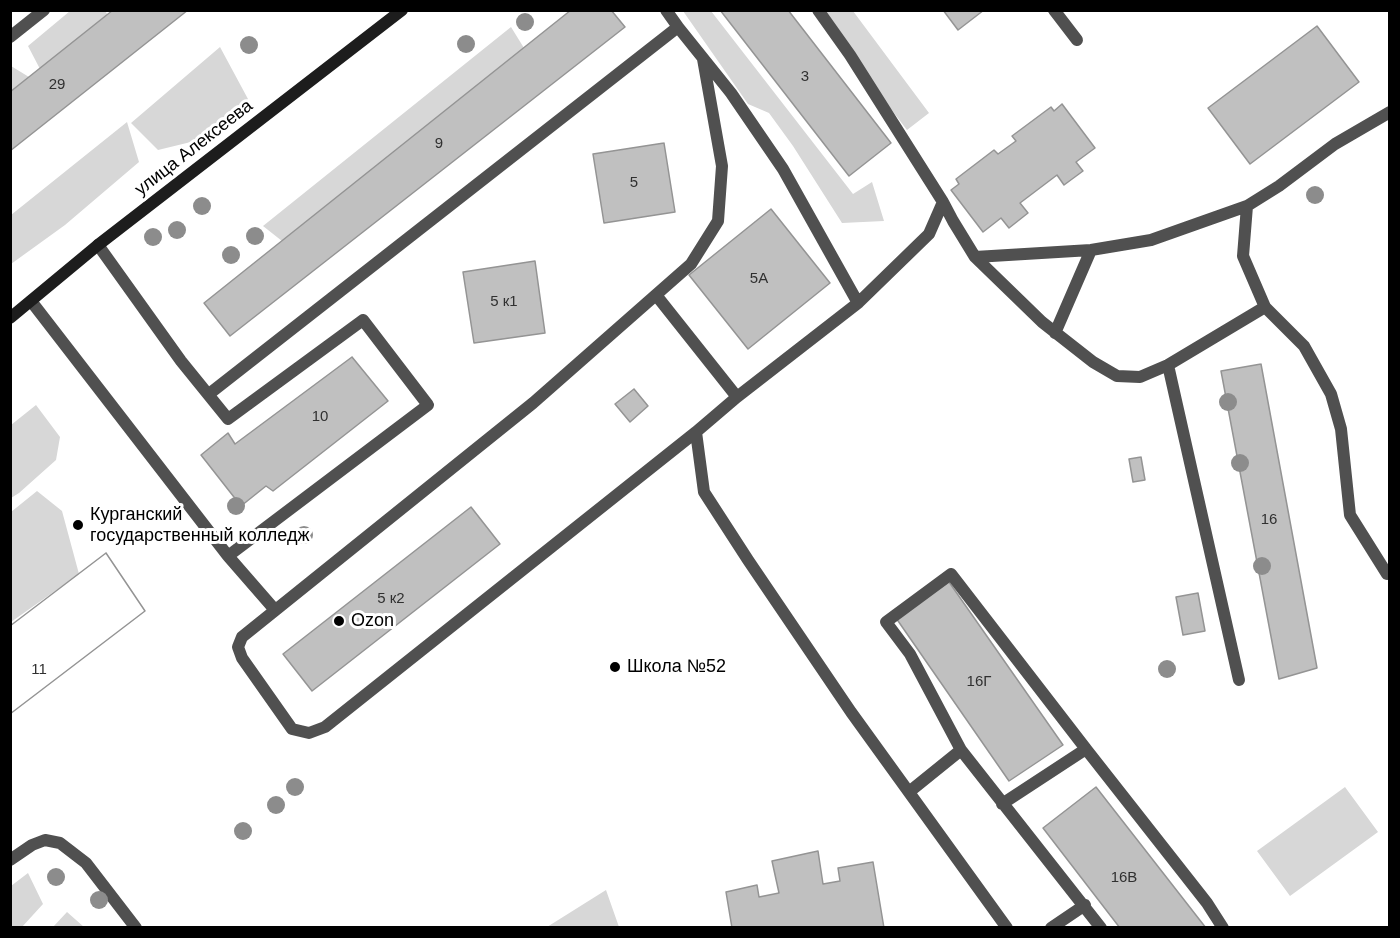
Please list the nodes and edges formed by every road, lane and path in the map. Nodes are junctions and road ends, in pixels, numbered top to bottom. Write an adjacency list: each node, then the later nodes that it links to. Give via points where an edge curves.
1 (44, 10): 7 (lane)
2 (402, 10): 13 (street, улица Алексеева)
3 (666, 10): 6 (lane)
4 (818, 10): 11 (lane)
5 (1054, 10): 8 (lane)
6 (678, 27): 9 (lane); 23 (lane)
7 (10, 37)
8 (1077, 40)
9 (704, 58): 16 (lane, via 722,166 718,220 691,264); 18 (lane, via 783,169)
10 (1389, 112): 12 (lane, via 1335,144)
11 (943, 202): 15 (lane); 18 (lane, via 929,234)
12 (1247, 206): 14 (lane, via 1151,240); 19 (lane, via 1243,256)
13 (98, 245): 17 (street, улица Алексеева); 23 (lane)
14 (1091, 250): 15 (lane); 21 (lane)
15 (975, 258): 21 (lane)
16 (656, 295): 24 (lane); 28 (lane, via 533,403)
17 (31, 301): 20 (street, улица Алексеева); 26 (lane)
18 (858, 303): 24 (lane)
19 (1266, 307): 22 (lane); 27 (lane, via 1304,346 1331,394 1341,429 1350,515)
20 (10, 318)
21 (1055, 333): 22 (lane, via 1117,376 1140,377)
22 (1168, 365): 29 (lane)
23 (209, 394): 26 (lane, via 228,420 363,320 428,405)
24 (737, 397): 25 (lane)
25 (696, 432): 28 (lane, via 325,727 309,733 292,729 238,647 242,637); 32 (lane, via 704,492)
26 (228, 556): 28 (lane)
27 (1389, 575)
28 (275, 610)
29 (1239, 680)
30 (1086, 749): 31 (lane, via 951,574 886,622 910,654); 33 (lane); 40 (lane)
31 (961, 750): 32 (lane); 33 (lane)
32 (909, 792): 37 (lane)
33 (1002, 804): 35 (lane)
34 (10, 860): 36 (lane, via 39,842 60,843 86,863)
35 (1084, 905): 38 (lane); 39 (lane)
36 (136, 927)
37 (1007, 927)
38 (1051, 927)
39 (1101, 927)
40 (1223, 927)

